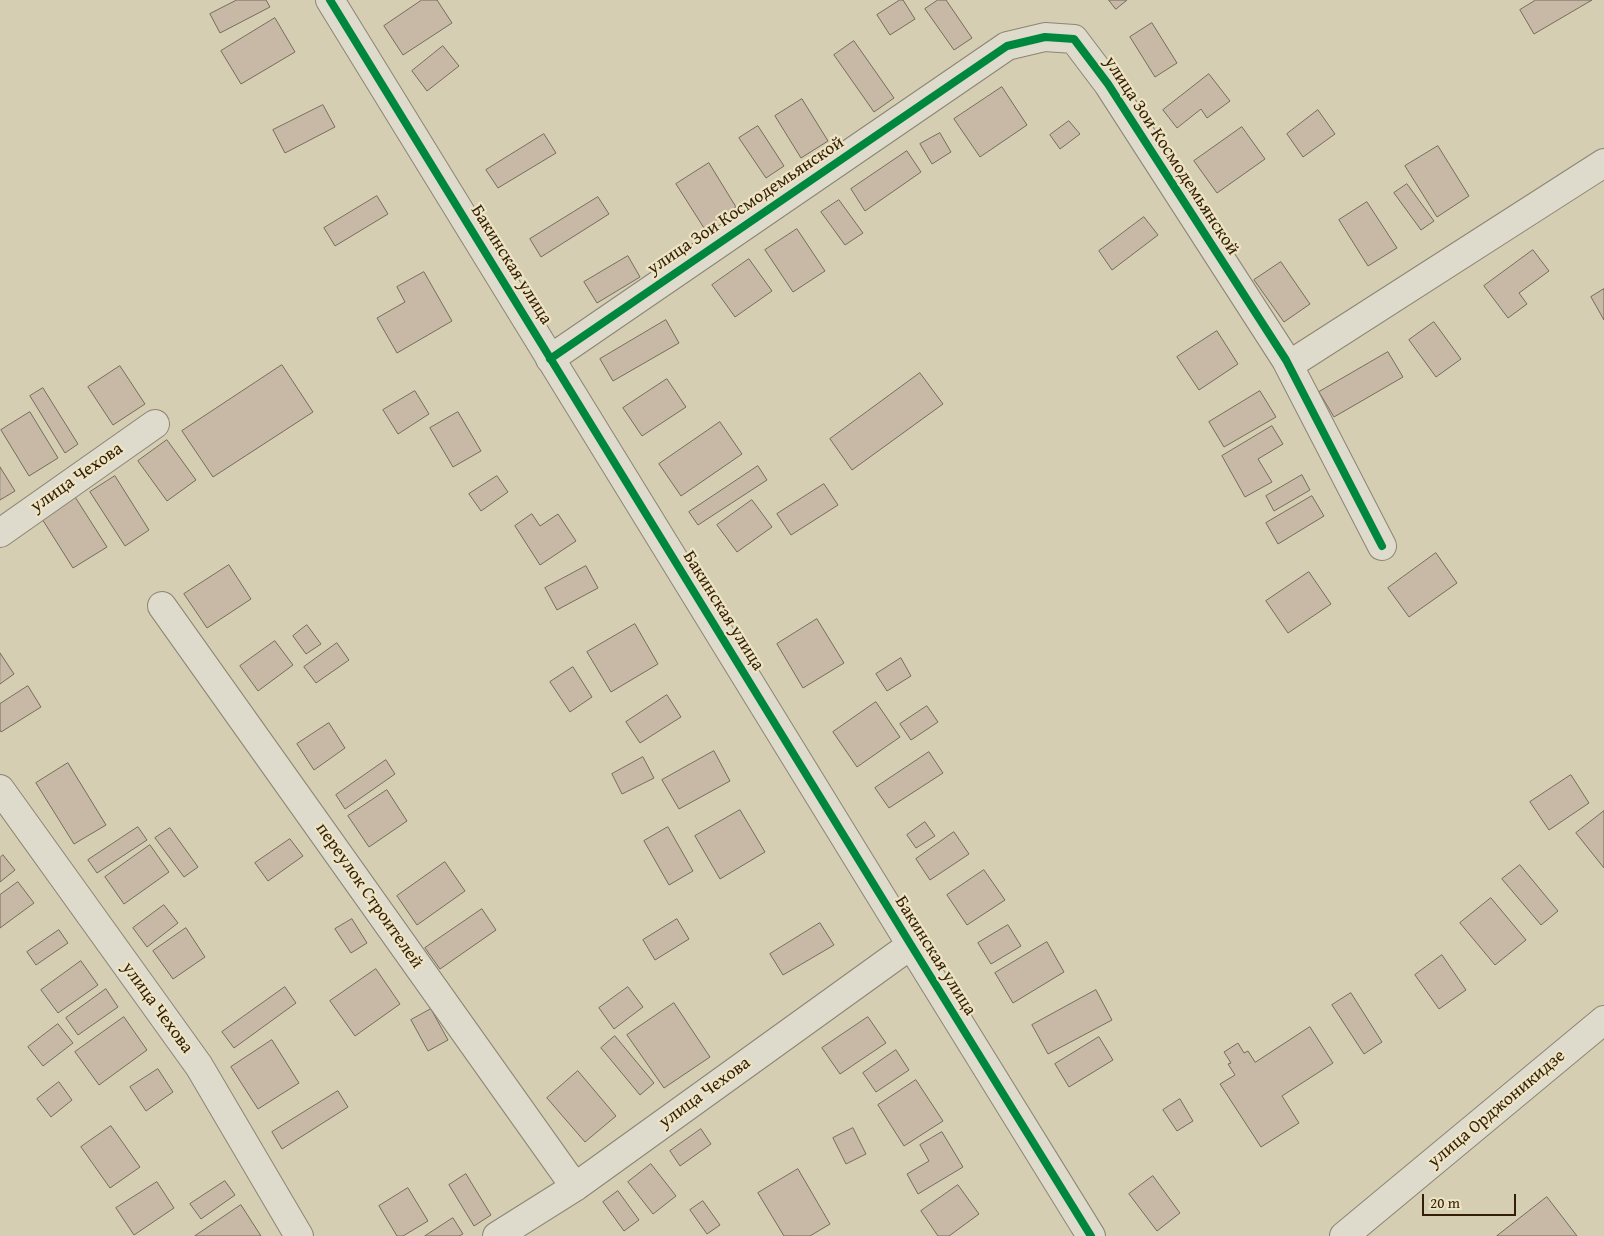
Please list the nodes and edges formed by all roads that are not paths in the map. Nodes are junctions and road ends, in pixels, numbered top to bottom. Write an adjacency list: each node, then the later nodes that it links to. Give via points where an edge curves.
1 (330, 0): 3 (street, Бакинская улица)
2 (1604, 163): 4 (street)
3 (550, 359): 4 (street, улица Зои Космодемьянской, via 1007,46 1045,37 1074,39 1108,84); 10 (street, Бакинская улица)
4 (1290, 366): 7 (street, улица Зои Космодемьянской)
5 (155, 424): 6 (street, улица Чехова)
6 (0, 533)
7 (1382, 546)
8 (162, 606): 12 (street, переулок Строителей)
9 (0, 789): 13 (street, улица Чехова, via 199,1066)
10 (910, 945): 12 (street, улица Чехова); 15 (street, Бакинская улица)
11 (1604, 1020): 16 (street, улица Орджоникидзе)
12 (575, 1187): 14 (street, улица Чехова)
13 (299, 1236)
14 (497, 1236)
15 (1091, 1236)
16 (1344, 1236)

